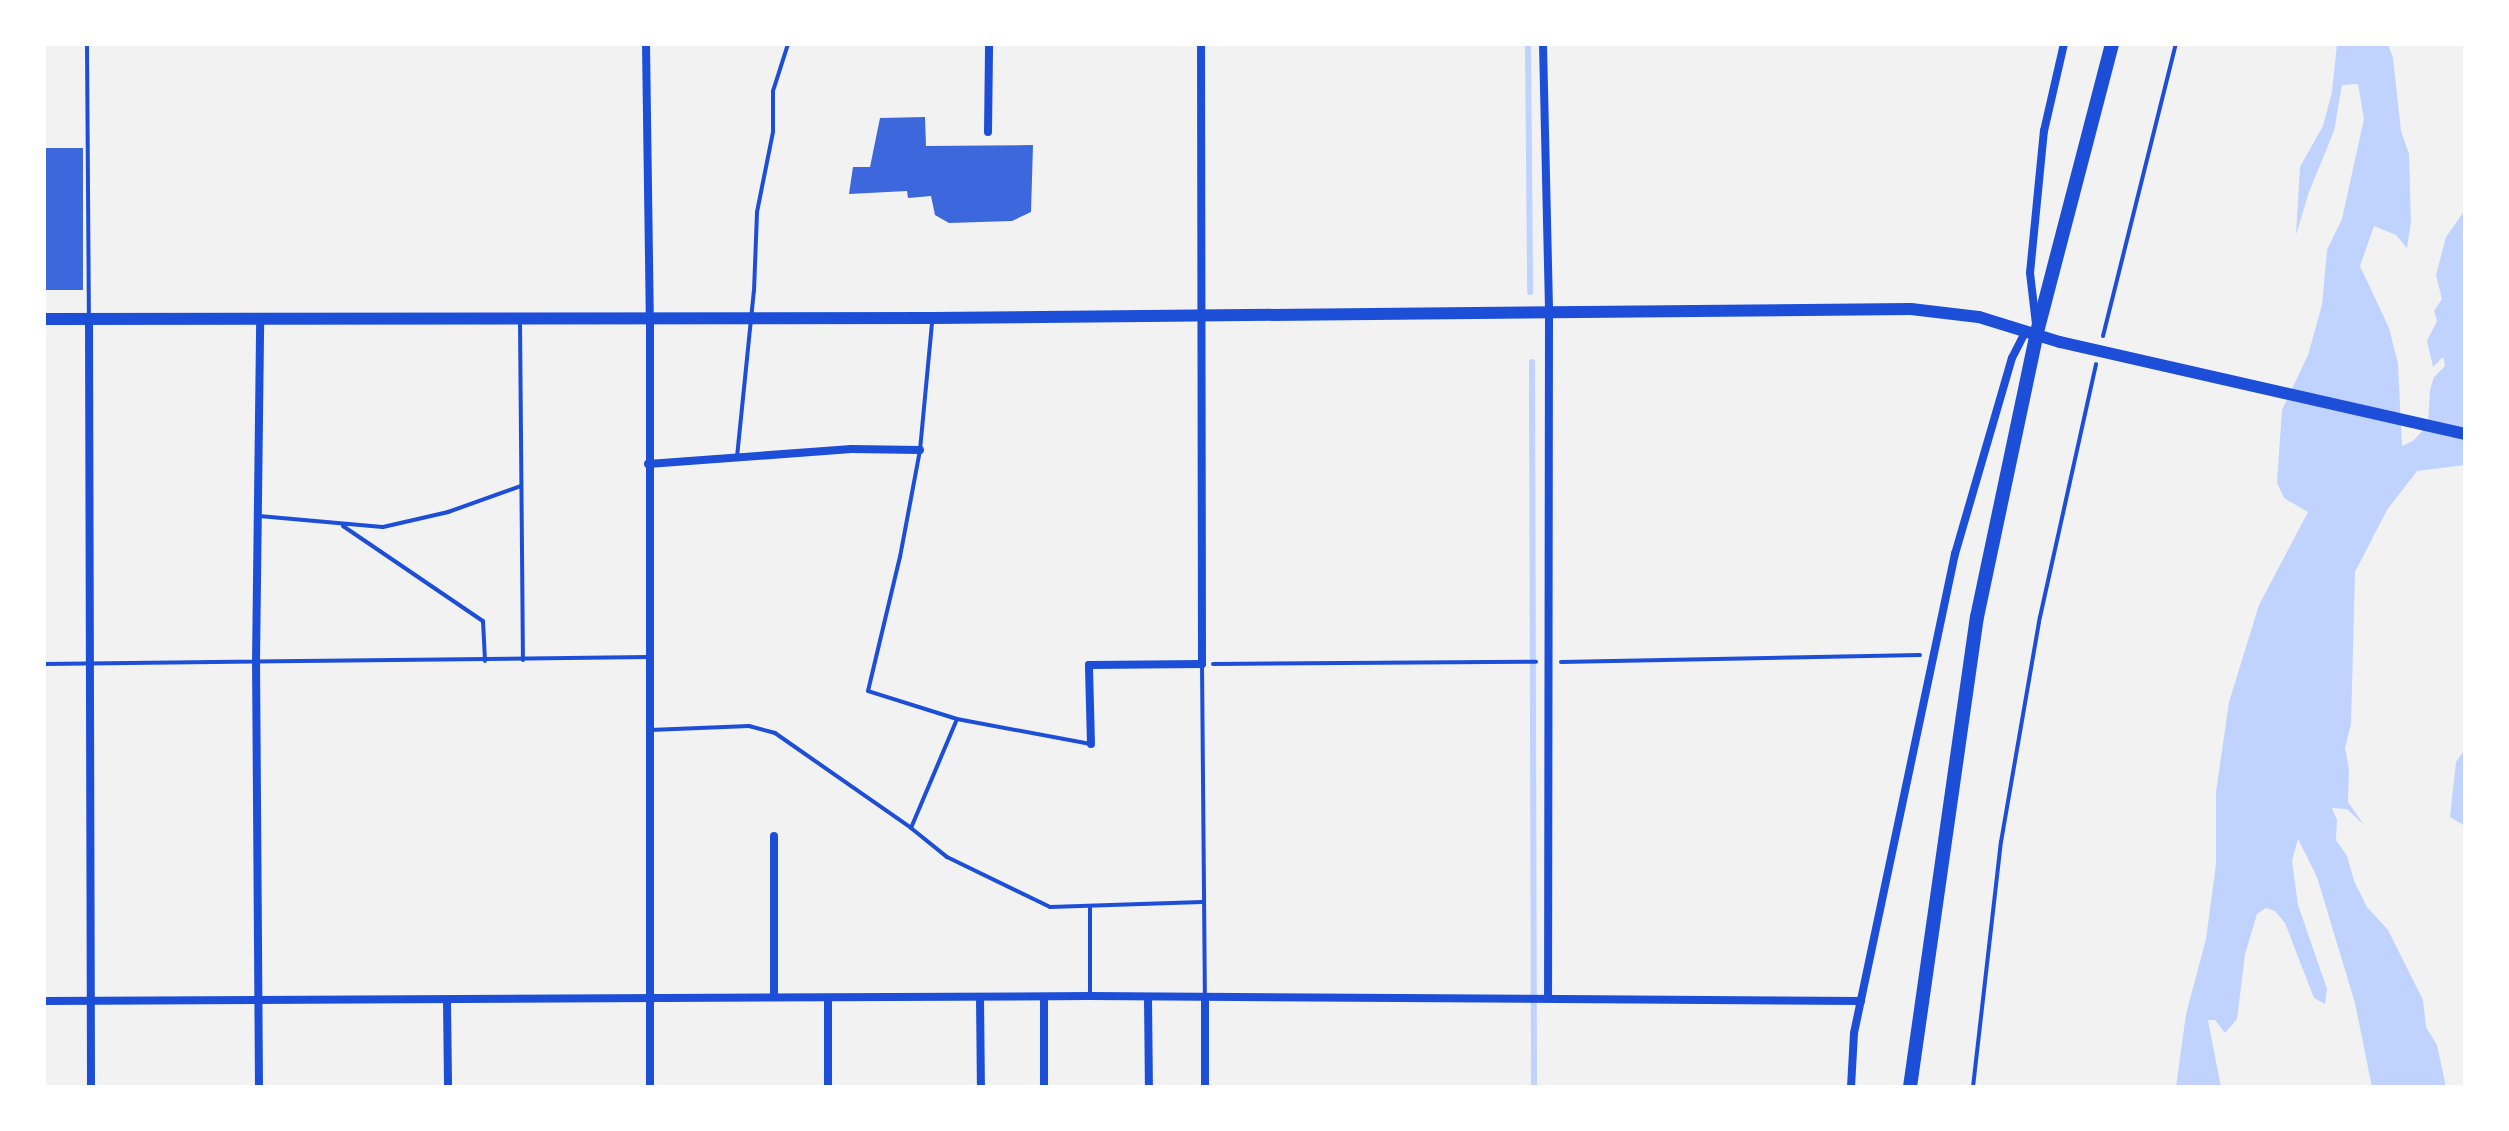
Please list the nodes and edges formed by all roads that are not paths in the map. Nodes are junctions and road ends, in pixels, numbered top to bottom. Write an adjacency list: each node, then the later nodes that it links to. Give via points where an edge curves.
1 (87, 44): 18 (lane)
2 (646, 44): 14 (street)
3 (788, 44): 15 (lane, via 773,91 773,132 757,212)
4 (989, 44): 9 (street)
5 (1201, 44): 11 (street)
6 (1543, 44): 10 (street)
7 (2064, 44): 19 (street, via 2044,131 2030,273)
8 (2112, 44): 19 (highway)
9 (988, 132)
10 (1549, 313): 11 (main road); 19 (main road, via 1911,309 1979,317); 48 (street)
11 (1200, 315): 16 (main road); 33 (street)
12 (260, 318): 13 (main road); 18 (main road); 25 (street)
13 (520, 318): 14 (main road); 24 (lane)
14 (650, 318): 15 (main road); 23 (street)
15 (751, 318): 16 (main road); 22 (lane)
16 (933, 318): 21 (lane)
17 (44, 319): 18 (main road)
18 (89, 319): 32 (street)
19 (2032, 331): 20 (main road, via 2060,342); 54 (street, via 2012,358 1955,554); 65 (highway, via 1977,617)
20 (2465, 434)
21 (920, 450): 22 (street, via 851,449); 34 (lane, via 868,691)
22 (737, 459): 23 (street)
23 (648, 464): 27 (street)
24 (522, 485): 26 (lane, via 418,520 368,528); 28 (lane)
25 (259, 516): 26 (lane); 30 (street)
26 (341, 524): 29 (lane, via 483,621)
27 (648, 657): 28 (lane); 35 (street)
28 (523, 660): 29 (lane)
29 (485, 661): 30 (lane)
30 (256, 663): 32 (lane); 52 (street)
31 (44, 664): 32 (lane)
32 (91, 664): 51 (street)
33 (1202, 664): 36 (street, via 1089,665); 39 (lane)
34 (957, 719): 36 (lane); 37 (lane)
35 (648, 730): 37 (lane, via 749,726 775,733); 49 (street)
36 (1091, 744)
37 (911, 828): 40 (lane, via 947,857 1041,905)
38 (774, 836): 42 (street)
39 (1202, 902): 40 (lane); 44 (lane)
40 (1090, 906): 41 (lane)
41 (1090, 996): 43 (street); 47 (street)
42 (774, 997): 45 (street); 49 (street)
43 (1044, 997): 46 (street); 61 (street)
44 (1205, 997): 47 (street); 48 (street); 63 (street)
45 (828, 998): 46 (street); 59 (street)
46 (980, 998): 60 (street)
47 (1148, 998): 62 (street)
48 (1548, 998): 54 (street)
49 (649, 999): 53 (street); 58 (street)
50 (44, 1001): 51 (street)
51 (91, 1001): 52 (street); 55 (street)
52 (259, 1001): 53 (street); 56 (street)
53 (447, 1001): 57 (street)
54 (1861, 1001): 64 (street)
55 (91, 1087)
56 (259, 1087)
57 (448, 1087)
58 (650, 1087)
59 (828, 1087)
60 (981, 1087)
61 (1044, 1087)
62 (1149, 1087)
63 (1205, 1087)
64 (1851, 1087)
65 (1910, 1087)

